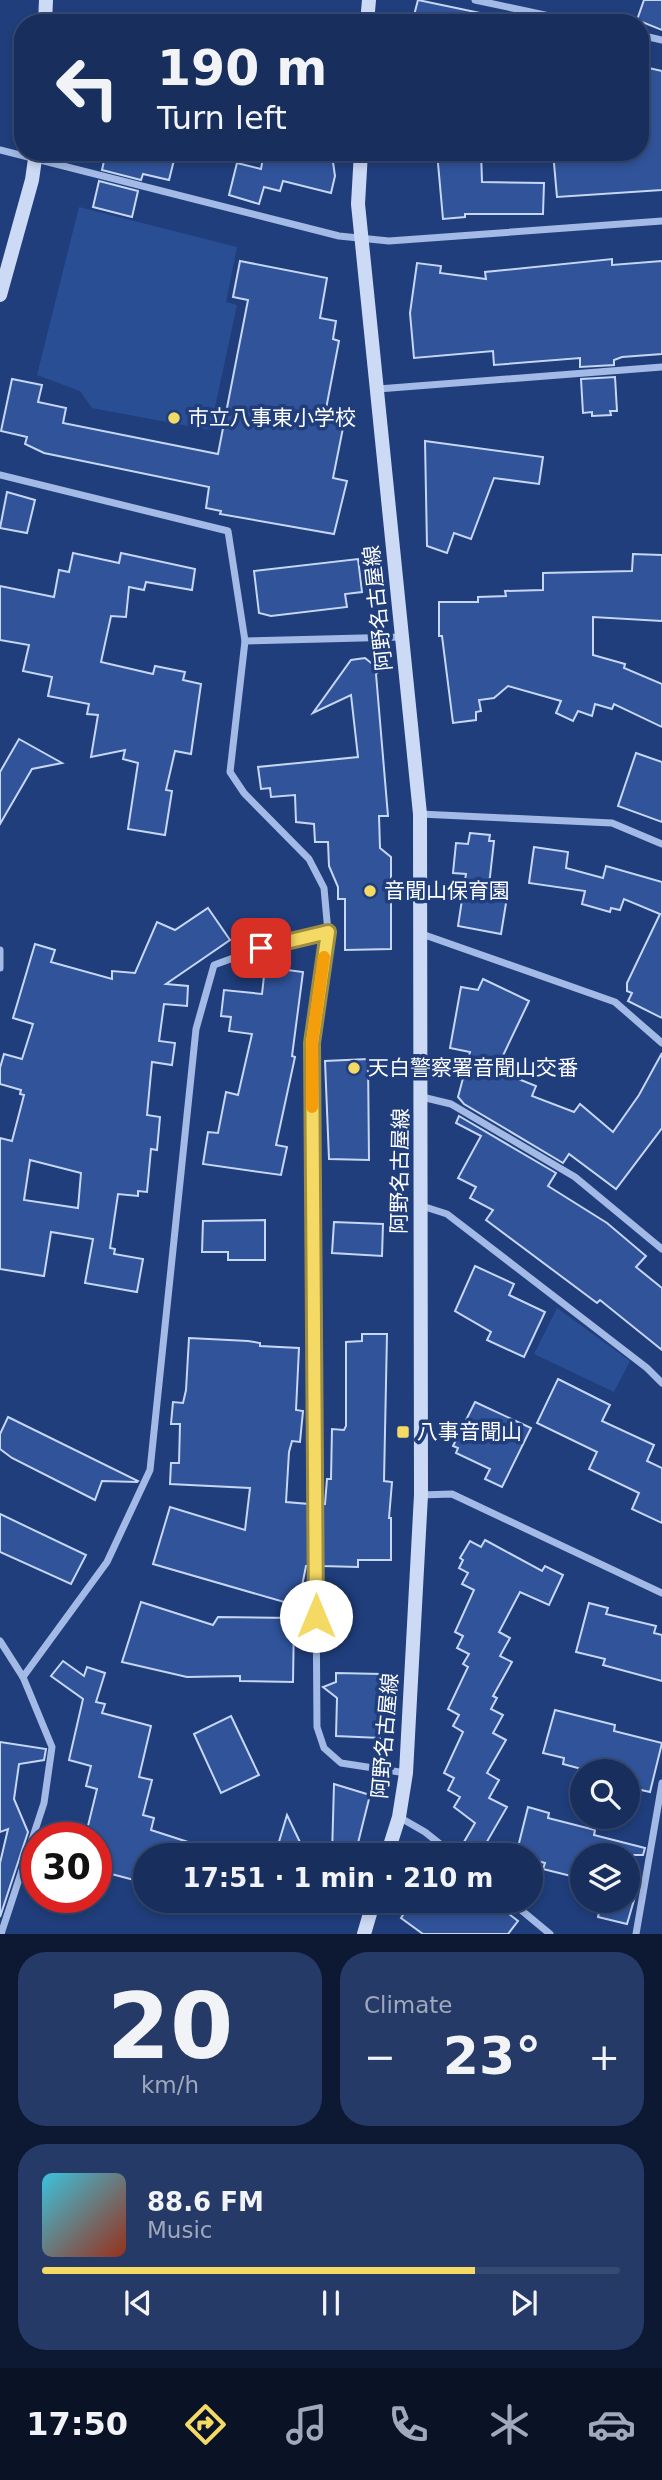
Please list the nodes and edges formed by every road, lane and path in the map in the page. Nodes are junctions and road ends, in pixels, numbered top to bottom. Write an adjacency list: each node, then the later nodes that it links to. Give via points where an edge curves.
1 (475, 0): 2 (street)
2 (540, 14)
3 (35, 161): 8 (main road)
4 (55, 161): 7 (street, via 339,236)
5 (360, 161): 7 (main road, 阿野名古屋線)
6 (662, 221): 7 (street, via 389,241)
7 (362, 238): 10 (main road, 阿野名古屋線)
8 (0, 295)
9 (662, 367): 10 (street)
10 (378, 389): 12 (main road, 阿野名古屋線)
11 (0, 475): 13 (street, via 228,531)
12 (402, 637): 13 (street); 14 (main road, 阿野名古屋線)
13 (245, 641): 16 (street, via 230,772 244,793 309,859 324,888)
14 (420, 814): 15 (street, via 612,823); 17 (main road, 阿野名古屋線)
15 (662, 844)
16 (328, 932): 28 (street, via 214,965 196,1029 150,1470 107,1562); 29 (street, via 312,1043 317,1727 324,1748 341,1763)
17 (419, 933): 20 (street, via 615,1002); 21 (main road, 阿野名古屋線)
18 (0, 950): 19 (street)
19 (0, 968)
20 (662, 1043)
21 (422, 1097): 22 (main road, 阿野名古屋線); 23 (street, via 451,1104 575,1177)
22 (420, 1206): 24 (street, via 447,1214); 25 (main road, 阿野名古屋線)
23 (662, 1249)
24 (662, 1383)
25 (421, 1494): 26 (street, via 452,1494); 29 (main road, 阿野名古屋線)
26 (662, 1593)
27 (0, 1641): 28 (street)
28 (23, 1677): 36 (street, via 52,1747 44,1803)
29 (406, 1773): 31 (main road, 阿野名古屋線)
30 (662, 1783): 39 (street)
31 (399, 1817): 32 (main road, 阿野名古屋線); 33 (street)
32 (391, 1843)
33 (439, 1843)
34 (370, 1913): 37 (main road)
35 (525, 1913): 38 (street)
36 (1, 1934)
37 (364, 1934)
38 (550, 1934)
39 (636, 1934)

